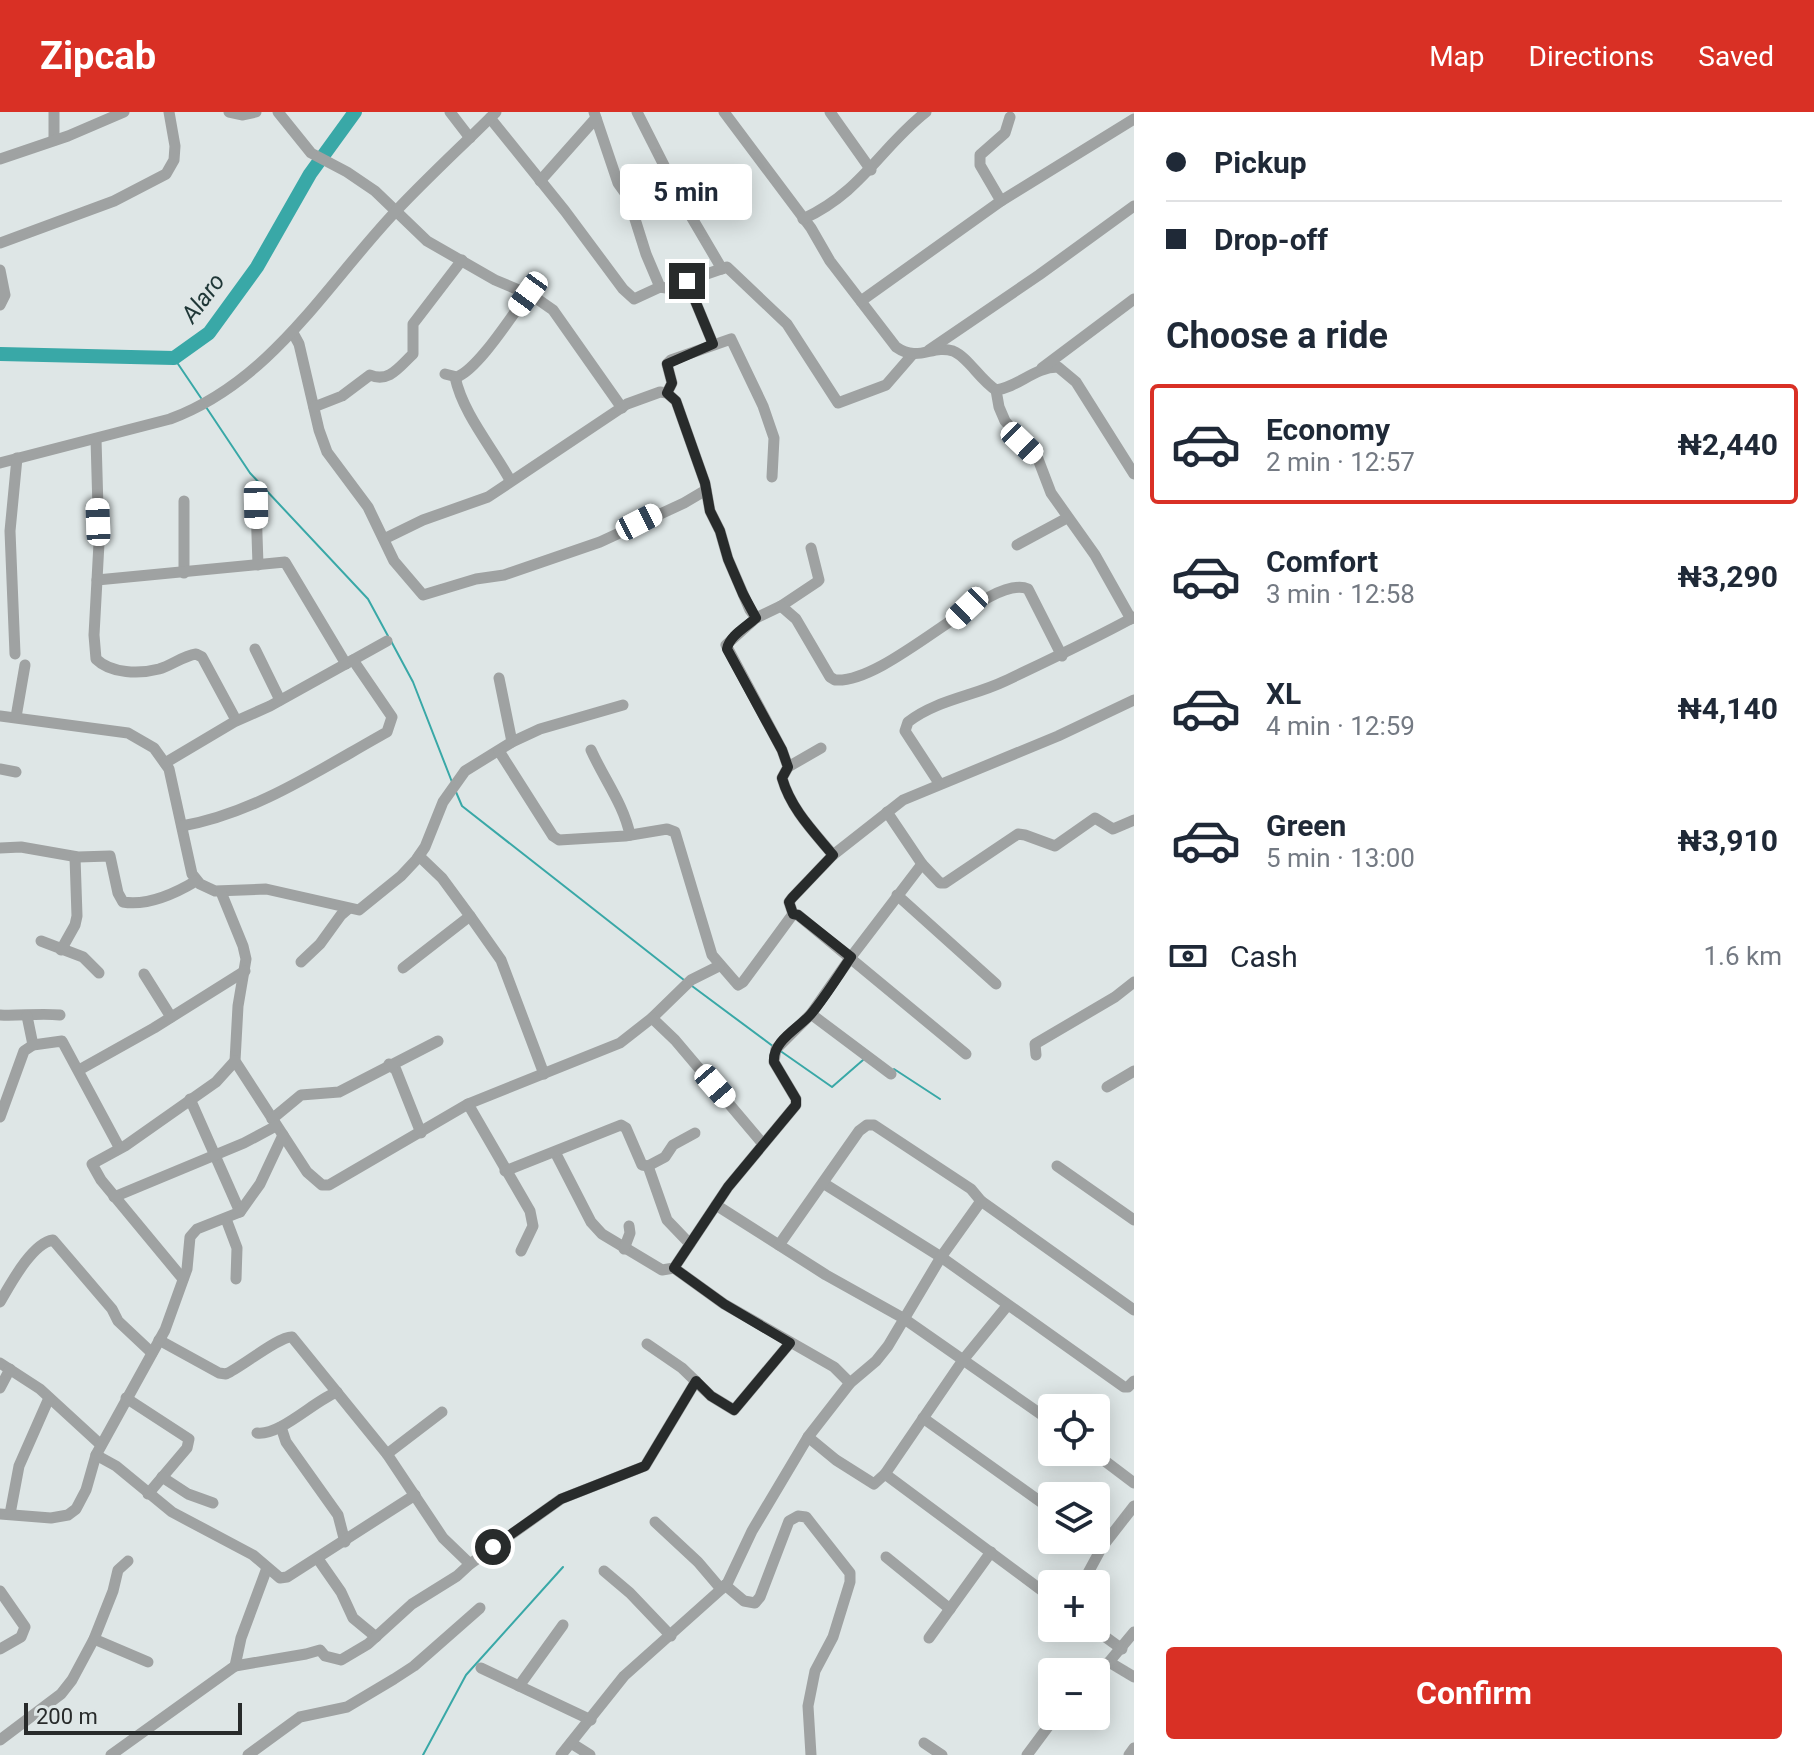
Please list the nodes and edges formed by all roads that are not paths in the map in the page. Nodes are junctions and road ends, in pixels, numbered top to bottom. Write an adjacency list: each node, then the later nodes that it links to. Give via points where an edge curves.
1 (54, 112): 17 (street)
2 (124, 112): 17 (street)
3 (169, 112): 25 (street, via 175,146 166,174 114,201)
4 (229, 112): 5 (street)
5 (256, 112)
6 (278, 112): 23 (street, via 311,153 375,191)
7 (450, 112): 16 (street)
8 (637, 112): 27 (street)
9 (724, 112): 24 (street)
10 (830, 112): 19 (street)
11 (925, 112): 19 (street)
12 (493, 115): 16 (street); 20 (street)
13 (595, 115): 20 (street); 30 (street)
14 (1010, 117): 21 (street, via 1005,133 980,155 980,165)
15 (1134, 119): 21 (street)
16 (470, 138): 23 (street)
17 (54, 140): 18 (street)
18 (0, 159)
19 (871, 170): 24 (street, via 835,202)
20 (540, 181): 30 (street, via 634,299)
21 (1001, 201): 33 (street)
22 (1134, 206): 37 (street)
23 (395, 211): 26 (street, via 427,241); 35 (street)
24 (803, 219): 33 (street)
25 (0, 243)
26 (462, 260): 31 (street); 42 (street, via 413,324 413,354 388,377 370,375 342,396)
27 (722, 269): 29 (street); 38 (street, via 727,267 787,324 838,403 886,385)
28 (0, 270): 34 (street, via 5,295)
29 (687, 281): 30 (street); 36 (street)
30 (660, 287)
31 (528, 294): 43 (street, via 553,310); 49 (street, via 466,373 450,375)
32 (1134, 299): 39 (street)
33 (861, 301): 38 (street, via 896,347)
34 (0, 305)
35 (293, 333): 42 (street); 44 (street, via 246,375 196,409)
36 (713, 344): 41 (street, via 667,364 672,383); 48 (street, via 728,338 733,342 763,406 774,438)
37 (947, 344): 38 (street); 40 (street)
38 (917, 355)
39 (1041, 369): 40 (street); 47 (street, via 1058,367 1076,382)
40 (996, 390): 53 (street, via 1005,421 1038,459)
41 (667, 393): 43 (street, via 651,394); 50 (street, via 676,401)
42 (314, 407): 54 (street, via 327,452 357,490)
43 (622, 408): 49 (street)
44 (96, 439): 45 (street); 59 (street)
45 (17, 458): 46 (street); 65 (street, via 10,531)
46 (0, 463)
47 (1134, 474)
48 (772, 477)
49 (510, 480): 54 (street, via 481,501)
50 (706, 490): 54 (street, via 600,542 428,595 394,561); 61 (street, via 728,559)
51 (184, 501): 58 (street)
52 (256, 505): 57 (street)
53 (1067, 518): 55 (street); 62 (street)
54 (384, 539)
55 (1017, 545)
56 (811, 548): 60 (street, via 819,580)
57 (258, 565): 58 (street); 67 (street, via 287,563)
58 (184, 573): 59 (street)
59 (97, 580): 75 (street, via 96,659 131,673 159,669 196,654)
60 (781, 606): 61 (street); 66 (street, via 796,619 835,680 857,677 911,649 967,608 1019,586 1028,589)
61 (756, 618): 81 (street, via 731,638 727,649)
62 (1132, 618): 66 (street)
63 (387, 641): 67 (street)
64 (255, 649): 70 (street)
65 (15, 654)
66 (1062, 656): 84 (street, via 908,722 905,731)
67 (350, 662): 70 (street); 87 (street, via 392,717 387,732 276,794)
68 (25, 665): 74 (street)
69 (499, 678): 76 (street)
70 (280, 700): 75 (street)
71 (1134, 700): 84 (street)
72 (623, 705): 76 (street)
73 (0, 716): 74 (street)
74 (16, 717): 80 (street, via 128,733 154,748)
75 (236, 720): 80 (street)
76 (512, 742): 79 (street)
77 (821, 748): 81 (street)
78 (591, 750): 88 (street)
79 (499, 751): 88 (street, via 553,836 565,841); 91 (street, via 465,771 449,791)
80 (165, 763): 87 (street)
81 (788, 767): 90 (street, via 782,778 787,793)
82 (0, 769): 83 (street)
83 (16, 772)
84 (939, 783): 85 (street)
85 (887, 812): 90 (street); 93 (street)
86 (1134, 820): 93 (street, via 1113,829 1095,818 1055,846 1018,834 945,883)
87 (182, 826): 94 (street)
88 (630, 835): 104 (street, via 675,832)
89 (0, 848): 92 (street)
90 (833, 855): 98 (street, via 789,902)
91 (419, 856): 97 (street, via 369,904); 99 (street)
92 (75, 857): 94 (street, via 111,858 123,902 181,891); 101 (street, via 77,916)
93 (922, 864): 96 (street)
94 (196, 881): 95 (street)
95 (221, 892): 97 (street, via 266,889); 106 (street, via 243,946)
96 (897, 895): 102 (street); 110 (street)
97 (348, 909): 103 (street)
98 (793, 914): 102 (street); 104 (street, via 740,985)
99 (470, 916): 105 (street); 125 (street, via 501,960)
100 (41, 941): 101 (street)
101 (61, 950): 107 (street, via 83,957)
102 (851, 957): 111 (street); 119 (street)
103 (301, 962)
104 (719, 966): 116 (street, via 691,980)
105 (403, 968)
106 (245, 971): 115 (street); 121 (street)
107 (99, 973)
108 (144, 974): 115 (street)
109 (1134, 982): 120 (street, via 1038,1042)
110 (996, 984)
111 (811, 1014): 126 (street); 134 (street, via 773,1055 796,1105)
112 (0, 1015): 114 (street)
113 (60, 1015): 114 (street)
114 (27, 1016): 118 (street)
115 (171, 1017): 123 (street)
116 (652, 1018): 125 (street, via 620,1043); 134 (street)
117 (438, 1041): 122 (street)
118 (33, 1045): 123 (street, via 62,1041); 130 (street, via 24,1051)
119 (966, 1054)
120 (1036, 1055)
121 (235, 1061): 128 (street); 131 (street)
122 (394, 1065): 131 (street, via 339,1092 301,1095); 132 (street)
123 (79, 1070): 135 (street)
124 (1134, 1071): 127 (street)
125 (544, 1074): 129 (street)
126 (891, 1074)
127 (1107, 1087)
128 (190, 1099): 135 (street); 137 (street)
129 (468, 1104): 132 (street); 140 (street)
130 (0, 1117)
131 (277, 1126): 132 (street, via 307,1172 322,1185); 137 (street); 145 (street, via 260,1184)
132 (421, 1133)
133 (695, 1133): 138 (street)
134 (763, 1144): 144 (street)
135 (119, 1147): 142 (street, via 92,1164)
136 (555, 1152): 138 (street, via 621,1125 642,1165); 140 (street); 151 (street, via 591,1222)
137 (214, 1156): 142 (street); 145 (street)
138 (648, 1166): 149 (street, via 667,1220)
139 (1057, 1166): 147 (street)
140 (505, 1171): 152 (street, via 534,1222)
141 (823, 1183): 143 (street, via 859,1131 874,1125); 150 (street); 153 (street)
142 (114, 1197): 155 (street)
143 (981, 1201): 153 (street); 159 (street)
144 (716, 1205): 149 (street); 150 (street)
145 (240, 1212): 146 (street)
146 (226, 1219): 155 (street, via 194,1231); 156 (street, via 237,1248)
147 (1134, 1220)
148 (629, 1226): 151 (street)
149 (690, 1244): 154 (street)
150 (779, 1245): 160 (street)
151 (624, 1249): 154 (street, via 662,1270)
152 (521, 1251)
153 (941, 1257): 158 (street); 160 (street)
154 (674, 1268): 162 (street)
155 (183, 1279): 161 (street)
156 (236, 1279)
157 (1, 1297): 164 (street, via 37,1249 53,1240 118,1321)
158 (1007, 1306): 165 (street); 168 (street, via 1124,1387)
159 (1134, 1310)
160 (903, 1318): 165 (street); 169 (street, via 876,1361)
161 (159, 1340): 164 (street); 171 (street, via 226,1374 280,1339 292,1337)
162 (790, 1343): 167 (street, via 734,1410); 169 (street, via 834,1367)
163 (647, 1344): 167 (street)
164 (152, 1353): 173 (street)
165 (963, 1360): 175 (street); 176 (street)
166 (5, 1366): 170 (street); 172 (street)
167 (696, 1381): 199 (street, via 645,1466 561,1499)
168 (1134, 1381)
169 (850, 1383): 179 (street)
170 (0, 1388)
171 (337, 1392): 177 (street); 181 (street)
172 (49, 1398): 180 (street); 191 (street)
173 (126, 1398): 180 (street); 184 (street, via 189,1439)
174 (442, 1412): 181 (street)
175 (1038, 1412)
176 (923, 1418): 183 (street); 188 (street)
177 (281, 1427): 178 (street); 194 (street, via 338,1515)
178 (257, 1433)
179 (808, 1437): 183 (street, via 870,1485); 202 (street)
180 (99, 1450): 186 (street); 191 (street, via 82,1500 68,1515)
181 (387, 1454): 187 (street)
182 (1110, 1465): 185 (street)
183 (885, 1474): 195 (street)
184 (162, 1477): 186 (street); 189 (street)
185 (1134, 1483)
186 (148, 1494): 200 (street)
187 (415, 1495): 194 (street); 199 (street, via 443,1538)
188 (1038, 1500)
189 (213, 1503)
190 (1134, 1506): 193 (street)
191 (5, 1514)
192 (655, 1522): 202 (street)
193 (1110, 1531)
194 (345, 1542): 197 (street)
195 (991, 1552): 203 (street); 206 (street)
196 (886, 1557): 206 (street)
197 (318, 1559): 200 (street, via 283,1578); 210 (street, via 353,1618)
198 (128, 1561): 212 (street, via 118,1570)
199 (470, 1564): 210 (street)
200 (267, 1568): 219 (street)
201 (604, 1571): 209 (street)
202 (723, 1587): 209 (street); 233 (street, via 755,1603 789,1521 798,1516 806,1517 850,1573 833,1637 815,1671 808,1706)
203 (1038, 1587)
204 (0, 1591): 214 (street, via 25,1627 21,1637)
205 (480, 1608): 230 (street, via 394,1679 347,1707 300,1717)
206 (950, 1609): 211 (street)
207 (563, 1625): 222 (street)
208 (1134, 1632): 215 (street)
209 (671, 1636): 223 (street, via 624,1676)
210 (376, 1637): 219 (street, via 341,1660 320,1650)
211 (929, 1638)
212 (94, 1639): 217 (street); 225 (street, via 61,1694)
213 (1110, 1640): 215 (street)
214 (0, 1649)
215 (1122, 1649): 216 (street)
216 (1110, 1661)
217 (148, 1662)
218 (1110, 1663): 221 (street)
219 (235, 1666): 229 (street)
220 (481, 1668): 222 (street)
221 (1134, 1677)
222 (519, 1686): 223 (street)
223 (591, 1720): 226 (street)
224 (1046, 1730): 235 (street)
225 (0, 1740)
226 (571, 1743): 231 (street); 232 (street)
227 (924, 1743): 234 (street)
228 (1134, 1748): 236 (street)
229 (111, 1755)
230 (248, 1755)
231 (561, 1755)
232 (590, 1755)
233 (811, 1755)
234 (942, 1755)
235 (1027, 1755)
236 (1129, 1755)

